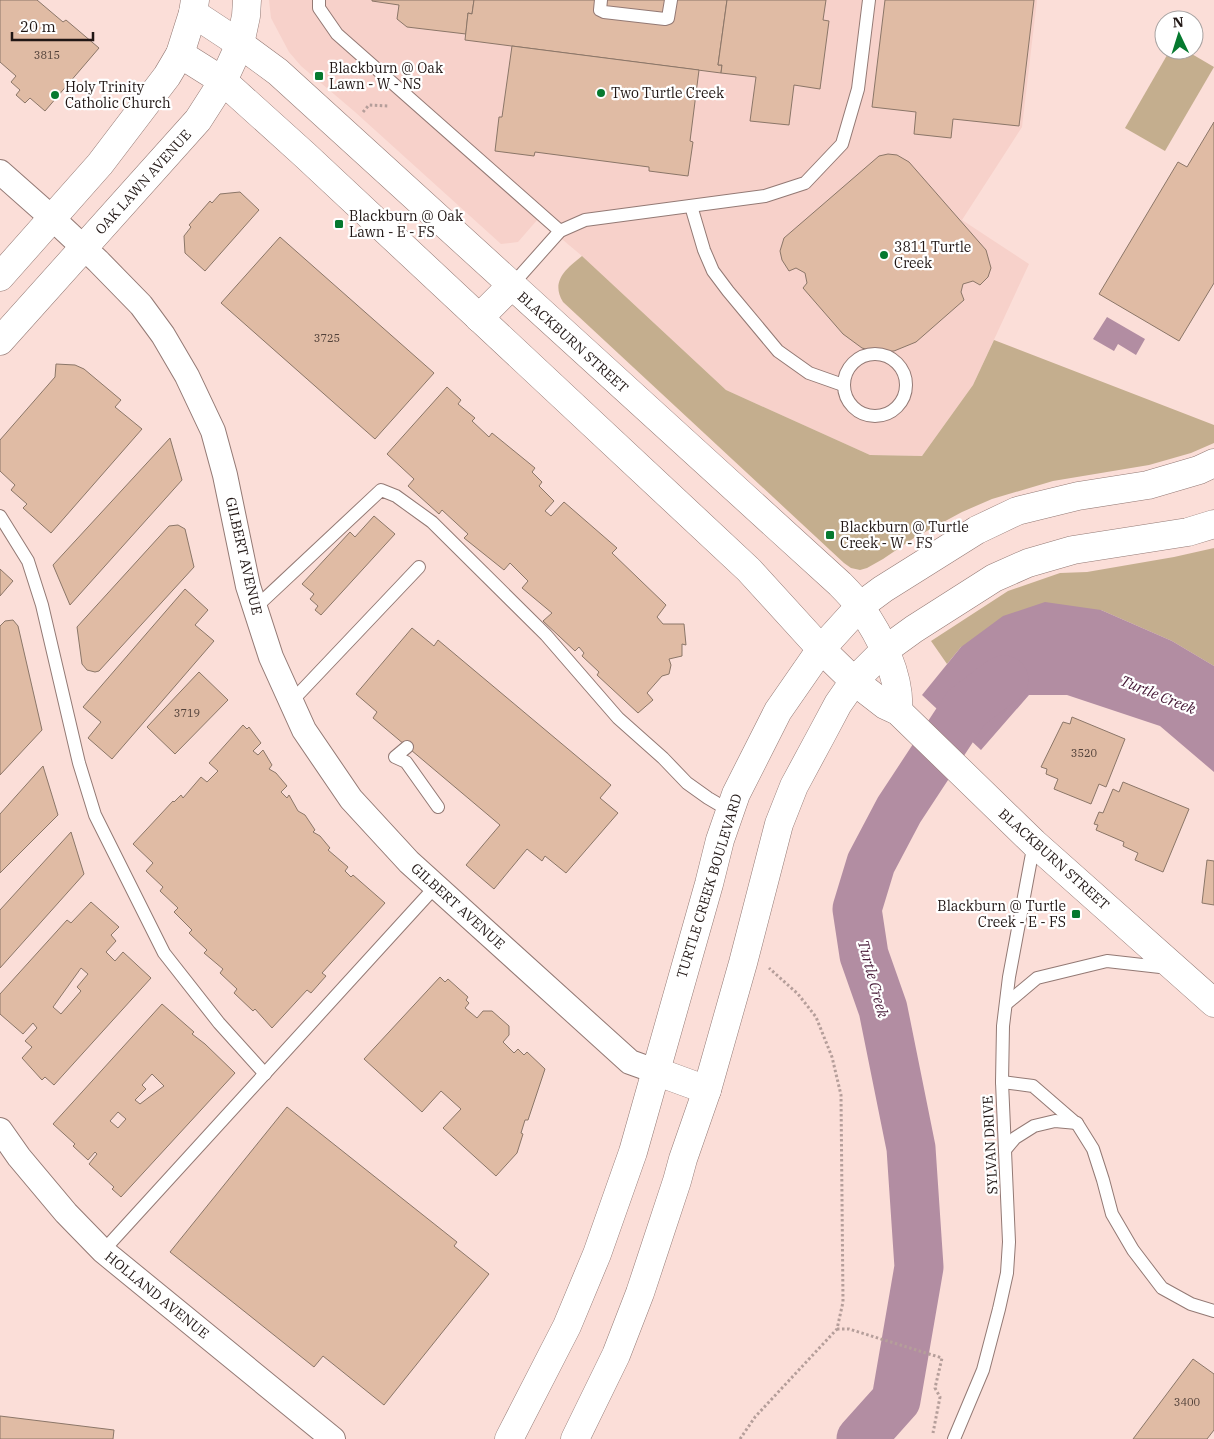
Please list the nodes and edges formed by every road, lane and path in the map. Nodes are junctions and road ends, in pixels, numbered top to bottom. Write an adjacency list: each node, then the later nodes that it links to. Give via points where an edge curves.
1 (247, 0): 7 (main road, OAK LAWN AVENUE)
2 (319, 0): 13 (lane, via 319,8 337,34)
3 (601, 0): 4 (lane, via 600,10 604,12 665,20)
4 (671, 0)
5 (869, 0): 11 (lane, via 858,89 842,144 806,183 765,196)
6 (194, 7): 7 (main road, BLACKBURN STREET); 8 (main road)
7 (240, 44): 9 (main road, OAK LAWN AVENUE); 16 (main road, BLACKBURN STREET, via 278,72)
8 (180, 54): 9 (main road, BLACKBURN STREET); 12 (main road, via 100,164)
9 (222, 81): 14 (main road, OAK LAWN AVENUE, via 198,120); 17 (main road, BLACKBURN STREET)
10 (0, 172): 12 (street, GILBERT AVENUE)
11 (691, 206): 13 (lane, via 585,220); 19 (lane, via 713,270 778,350 809,373)
12 (52, 218): 14 (street, GILBERT AVENUE); 15 (main road)
13 (560, 231): 16 (lane)
14 (84, 248): 18 (main road, OAK LAWN AVENUE); 25 (street, GILBERT AVENUE, via 141,305 163,335 200,402 213,431 225,474)
15 (0, 277)
16 (511, 286): 17 (main road); 24 (main road, BLACKBURN STREET, via 840,584)
17 (479, 318): 26 (main road, BLACKBURN STREET, via 749,570)
18 (0, 341)
19 (844, 385): 19 (lane, via 852,406 872,416 882,415 899,404 905,385 899,366 891,359 872,354 853,363 846,373)
20 (1214, 463): 24 (main road, TURTLE CREEK BOULEVARD, via 1148,485 1078,496 1018,511 969,535)
21 (0, 516): 41 (lane, via 31,570 95,815 164,953 219,1023)
22 (1214, 524): 27 (main road, via 1188,532 1073,550 1028,563 994,578)
23 (419, 567): 29 (lane)
24 (860, 606): 26 (main road, TURTLE CREEK BOULEVARD); 27 (main road, BLACKBURN STREET)
25 (255, 608): 29 (street, GILBERT AVENUE); 33 (lane, via 381,490 396,496 432,522 519,608 618,718 687,783)
26 (821, 649): 28 (main road, BLACKBURN STREET); 33 (main road, TURTLE CREEK BOULEVARD, via 778,711)
27 (885, 650): 28 (main road); 30 (main road, BLACKBURN STREET, via 898,690)
28 (854, 682): 30 (main road, BLACKBURN STREET); 43 (main road, via 838,704 794,786 778,824)
29 (291, 702): 35 (street, GILBERT AVENUE, via 304,730 351,799 409,862)
30 (898, 711): 34 (main road, BLACKBURN STREET)
31 (407, 747): 32 (lane, via 395,757 406,762)
32 (438, 807)
33 (730, 812): 40 (main road, TURTLE CREEK BOULEVARD)
34 (1034, 843): 37 (main road, BLACKBURN STREET); 39 (lane, SYLVAN DRIVE)
35 (436, 886): 40 (street, GILBERT AVENUE, via 630,1062); 41 (lane)
36 (769, 968): 49 (path, via 798,994 816,1017 832,1057 841,1095 843,1302)
37 (1175, 968): 38 (main road, BLACKBURN STREET); 39 (lane, via 1107,961 1037,978)
38 (1214, 1003)
39 (1006, 1004): 42 (lane, SYLVAN DRIVE)
40 (655, 1071): 43 (main road); 51 (main road, TURTLE CREEK BOULEVARD, via 633,1152 597,1254 566,1326)
41 (265, 1074): 47 (lane)
42 (1002, 1082): 44 (lane, via 1033,1086); 46 (lane, SYLVAN DRIVE)
43 (707, 1090): 52 (main road, via 640,1293 616,1355)
44 (1077, 1124): 46 (lane, via 1055,1121 1034,1126 1015,1138); 48 (lane, via 1093,1149 1112,1214 1132,1250 1162,1288 1191,1304)
45 (0, 1130): 47 (street, HOLLAND AVENUE, via 66,1214)
46 (1005, 1150): 55 (lane, SYLVAN DRIVE, via 1009,1242 1007,1273 983,1370)
47 (103, 1251): 50 (street, HOLLAND AVENUE)
48 (1214, 1311)
49 (837, 1330): 53 (path, via 755,1418); 54 (path, via 849,1329 942,1358 935,1388 940,1397)
50 (333, 1439)
51 (509, 1439)
52 (576, 1439)
53 (740, 1439)
54 (932, 1439)
55 (954, 1439)

